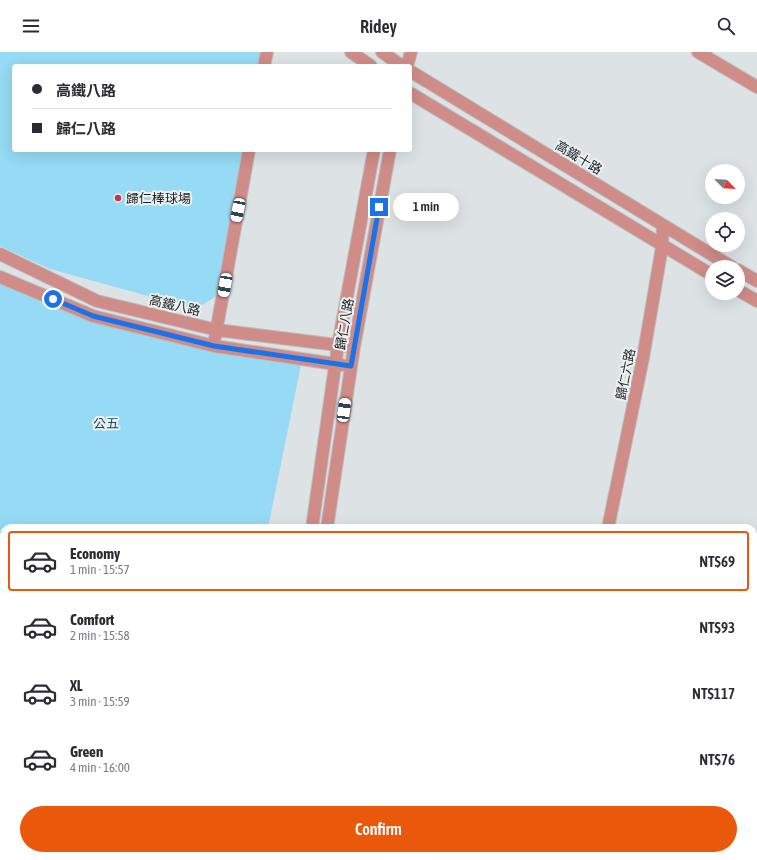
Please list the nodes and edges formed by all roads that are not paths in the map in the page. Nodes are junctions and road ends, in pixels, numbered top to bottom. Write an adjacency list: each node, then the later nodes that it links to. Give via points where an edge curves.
1 (267, 52): 6 (street)
2 (351, 52): 7 (street)
3 (412, 52): 9 (street)
4 (698, 52): 11 (street)
5 (389, 57): 8 (street)
6 (264, 64)
7 (368, 64)
8 (399, 64)
9 (408, 64)
10 (412, 72): 16 (street, 高鐵十路)
11 (757, 87)
12 (412, 94): 17 (street)
13 (249, 152): 26 (street)
14 (374, 152): 27 (street, 歸仁八路)
15 (390, 152): 29 (street, 歸仁八路)
16 (663, 225): 17 (street, 歸仁六路); 19 (street, 高鐵十路)
17 (662, 247): 20 (street); 34 (street, 歸仁六路)
18 (0, 254): 26 (street, 高鐵八路, via 97,301)
19 (720, 260)
20 (705, 271)
21 (745, 274): 23 (street)
22 (0, 277): 28 (street, via 93,316)
23 (757, 281)
24 (745, 294): 25 (street)
25 (757, 301)
26 (217, 330): 27 (street, 高鐵八路); 28 (street)
27 (338, 345): 29 (street, 高鐵八路); 30 (street, 歸仁八路)
28 (214, 346): 30 (street)
29 (354, 347): 31 (street, 歸仁八路)
30 (335, 364): 31 (street); 32 (street, 歸仁八路)
31 (351, 366): 33 (street, 歸仁八路)
32 (313, 524)
33 (328, 524)
34 (609, 524)

